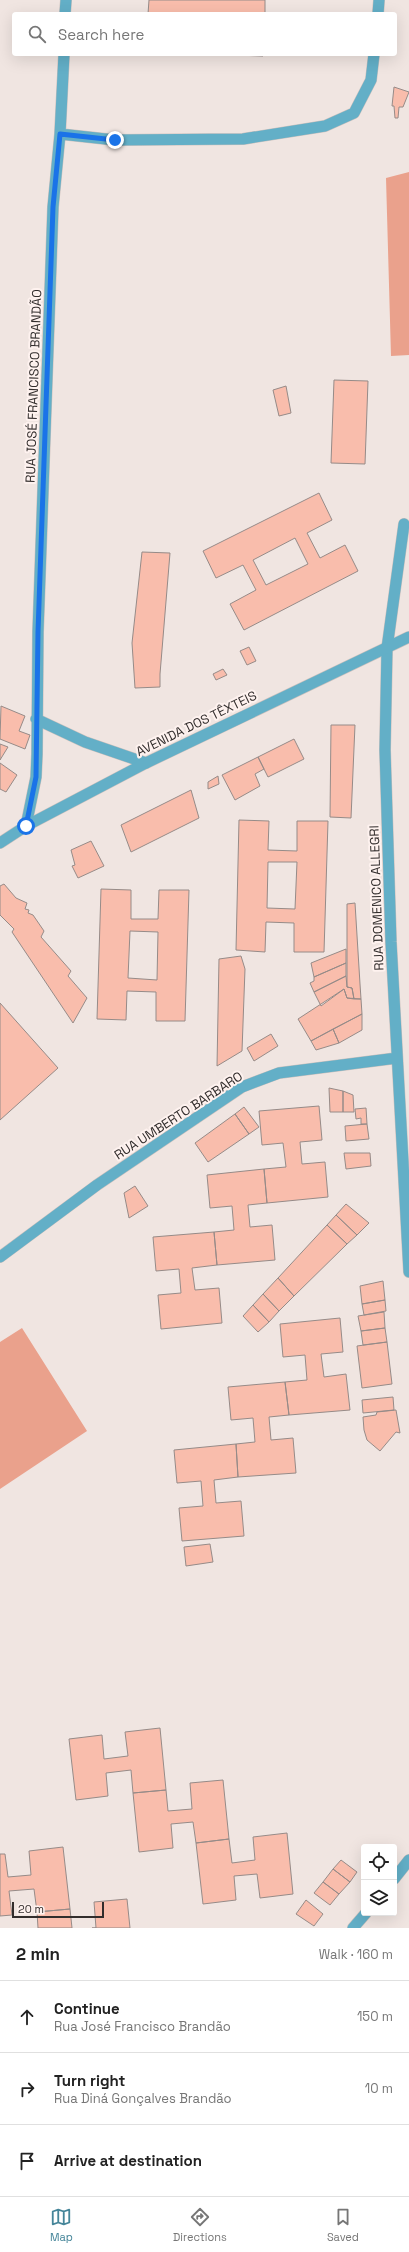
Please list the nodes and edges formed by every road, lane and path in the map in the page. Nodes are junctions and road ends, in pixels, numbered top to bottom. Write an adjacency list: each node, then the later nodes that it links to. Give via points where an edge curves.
1 (66, 0): 3 (street)
2 (379, 0): 4 (street)
3 (66, 12)
4 (378, 12)
5 (64, 56): 7 (street, RUA JOSÉ FRANCISCO BRANDÃO)
6 (374, 56): 7 (street, via 371,80 354,113 325,126 242,139 115,140)
7 (60, 134): 11 (street, RUA JOSÉ FRANCISCO BRANDÃO, via 53,207)
8 (404, 524): 10 (street, RUA DOMENICO ALLEGRI)
9 (409, 637): 10 (street, AVENIDA DOS TÊXTEIS)
10 (388, 648): 12 (street, AVENIDA DOS TÊXTEIS); 15 (street, RUA DOMENICO ALLEGRI, via 384,750)
11 (36, 719): 12 (street, via 85,742); 13 (street, RUA JOSÉ FRANCISCO BRANDÃO, via 36,777)
12 (146, 763): 13 (street, AVENIDA DOS TÊXTEIS)
13 (26, 826): 14 (street, AVENIDA DOS TÊXTEIS)
14 (0, 843)
15 (397, 1058): 16 (street, RUA UMBERTO BARBARO, via 279,1072 242,1087 97,1185); 17 (street, RUA DOMENICO ALLEGRI)
16 (0, 1257)
17 (409, 1272)
18 (409, 1860): 19 (street)
19 (397, 1875)
20 (363, 1916): 21 (street)
21 (353, 1928)

